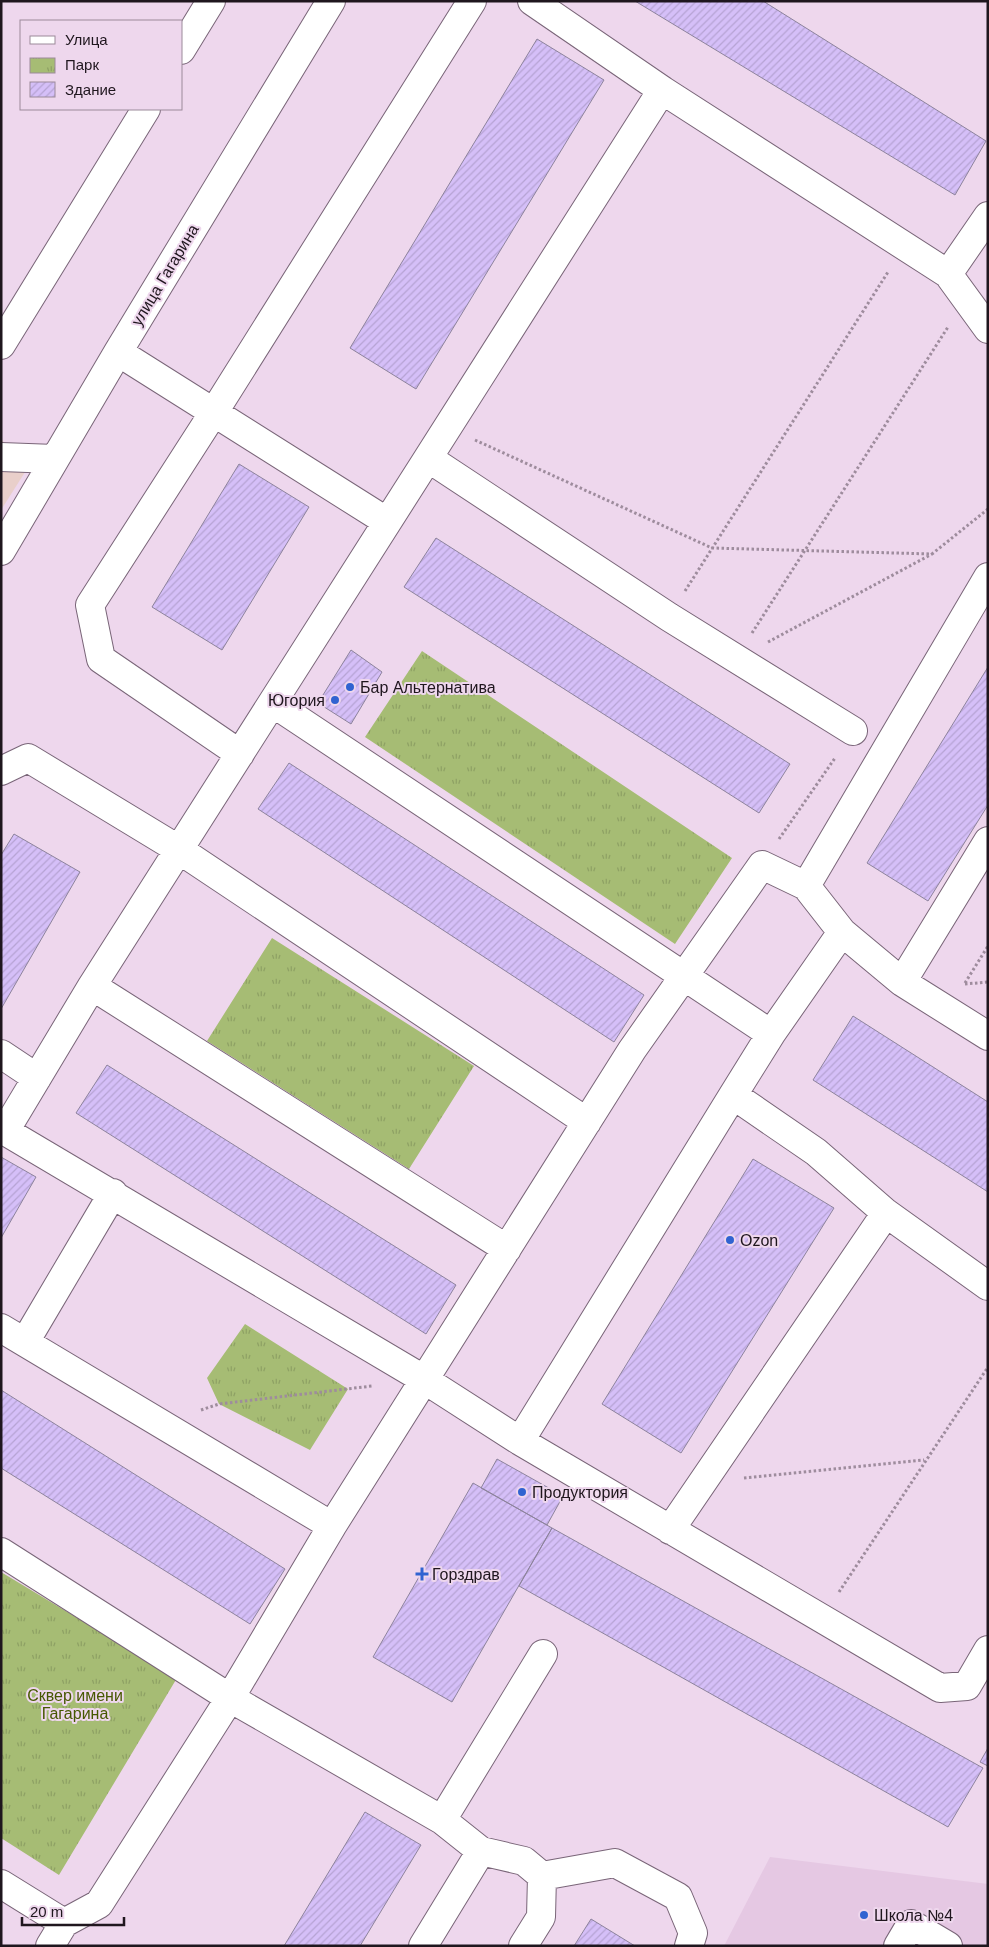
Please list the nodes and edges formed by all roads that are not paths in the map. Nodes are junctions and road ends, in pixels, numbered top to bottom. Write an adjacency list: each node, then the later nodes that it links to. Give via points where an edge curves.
1 (211, 1): 5 (street)
2 (331, 1): 12 (street, улица Гагарина)
3 (472, 1): 13 (street)
4 (532, 1): 6 (street)
5 (182, 48)
6 (662, 90): 9 (street); 15 (street)
7 (145, 110): 11 (street)
8 (988, 216): 9 (street)
9 (948, 274): 10 (street)
10 (988, 329)
11 (1, 345)
12 (118, 352): 13 (street); 16 (street, улица Гагарина)
13 (214, 412): 17 (street); 22 (street, via 90,605 101,659)
14 (1, 457): 16 (street)
15 (428, 458): 17 (street); 21 (street, via 669,617)
16 (55, 459): 18 (street, улица Гагарина)
17 (386, 521): 20 (street)
18 (1, 552)
19 (988, 577): 26 (street)
20 (272, 703): 22 (street); 28 (street)
21 (852, 731)
22 (240, 754): 25 (street)
23 (1, 771): 25 (street, via 28,758)
24 (988, 841): 29 (street)
25 (178, 850): 30 (street); 36 (street)
26 (806, 886): 27 (street); 28 (street, via 762,865)
27 (842, 932): 29 (street); 31 (street)
28 (684, 977): 31 (street); 36 (street, via 632,1050)
29 (902, 982): 32 (street)
30 (92, 986): 34 (street); 40 (street)
31 (772, 1034): 35 (street)
32 (988, 1036)
33 (1, 1054): 34 (street)
34 (37, 1078): 37 (street)
35 (733, 1094): 39 (street, via 816,1152); 45 (street)
36 (587, 1122): 40 (street)
37 (3, 1130): 38 (street)
38 (113, 1193): 43 (street); 44 (street)
39 (886, 1213): 41 (street); 47 (street)
40 (507, 1249): 44 (street)
41 (988, 1286)
42 (1, 1328): 43 (street)
43 (25, 1342): 46 (street)
44 (425, 1380): 45 (street); 46 (street)
45 (520, 1441): 47 (street)
46 (332, 1526): 51 (street)
47 (670, 1530): 49 (street, via 940,1688 967,1686)
48 (1, 1552): 51 (street)
49 (988, 1650)
50 (543, 1654): 52 (street)
51 (230, 1698): 52 (street); 56 (street, via 99,1904)
52 (442, 1820): 53 (street)
53 (481, 1851): 54 (street, via 524,1861); 57 (street)
54 (542, 1876): 58 (street, via 541,1917); 59 (street, via 615,1863 678,1897 693,1933)
55 (1, 1884): 56 (street)
56 (59, 1938)
57 (423, 1946)
58 (523, 1946)
59 (689, 1946)
60 (898, 1946): 61 (street, via 911,1924)
61 (948, 1946)

